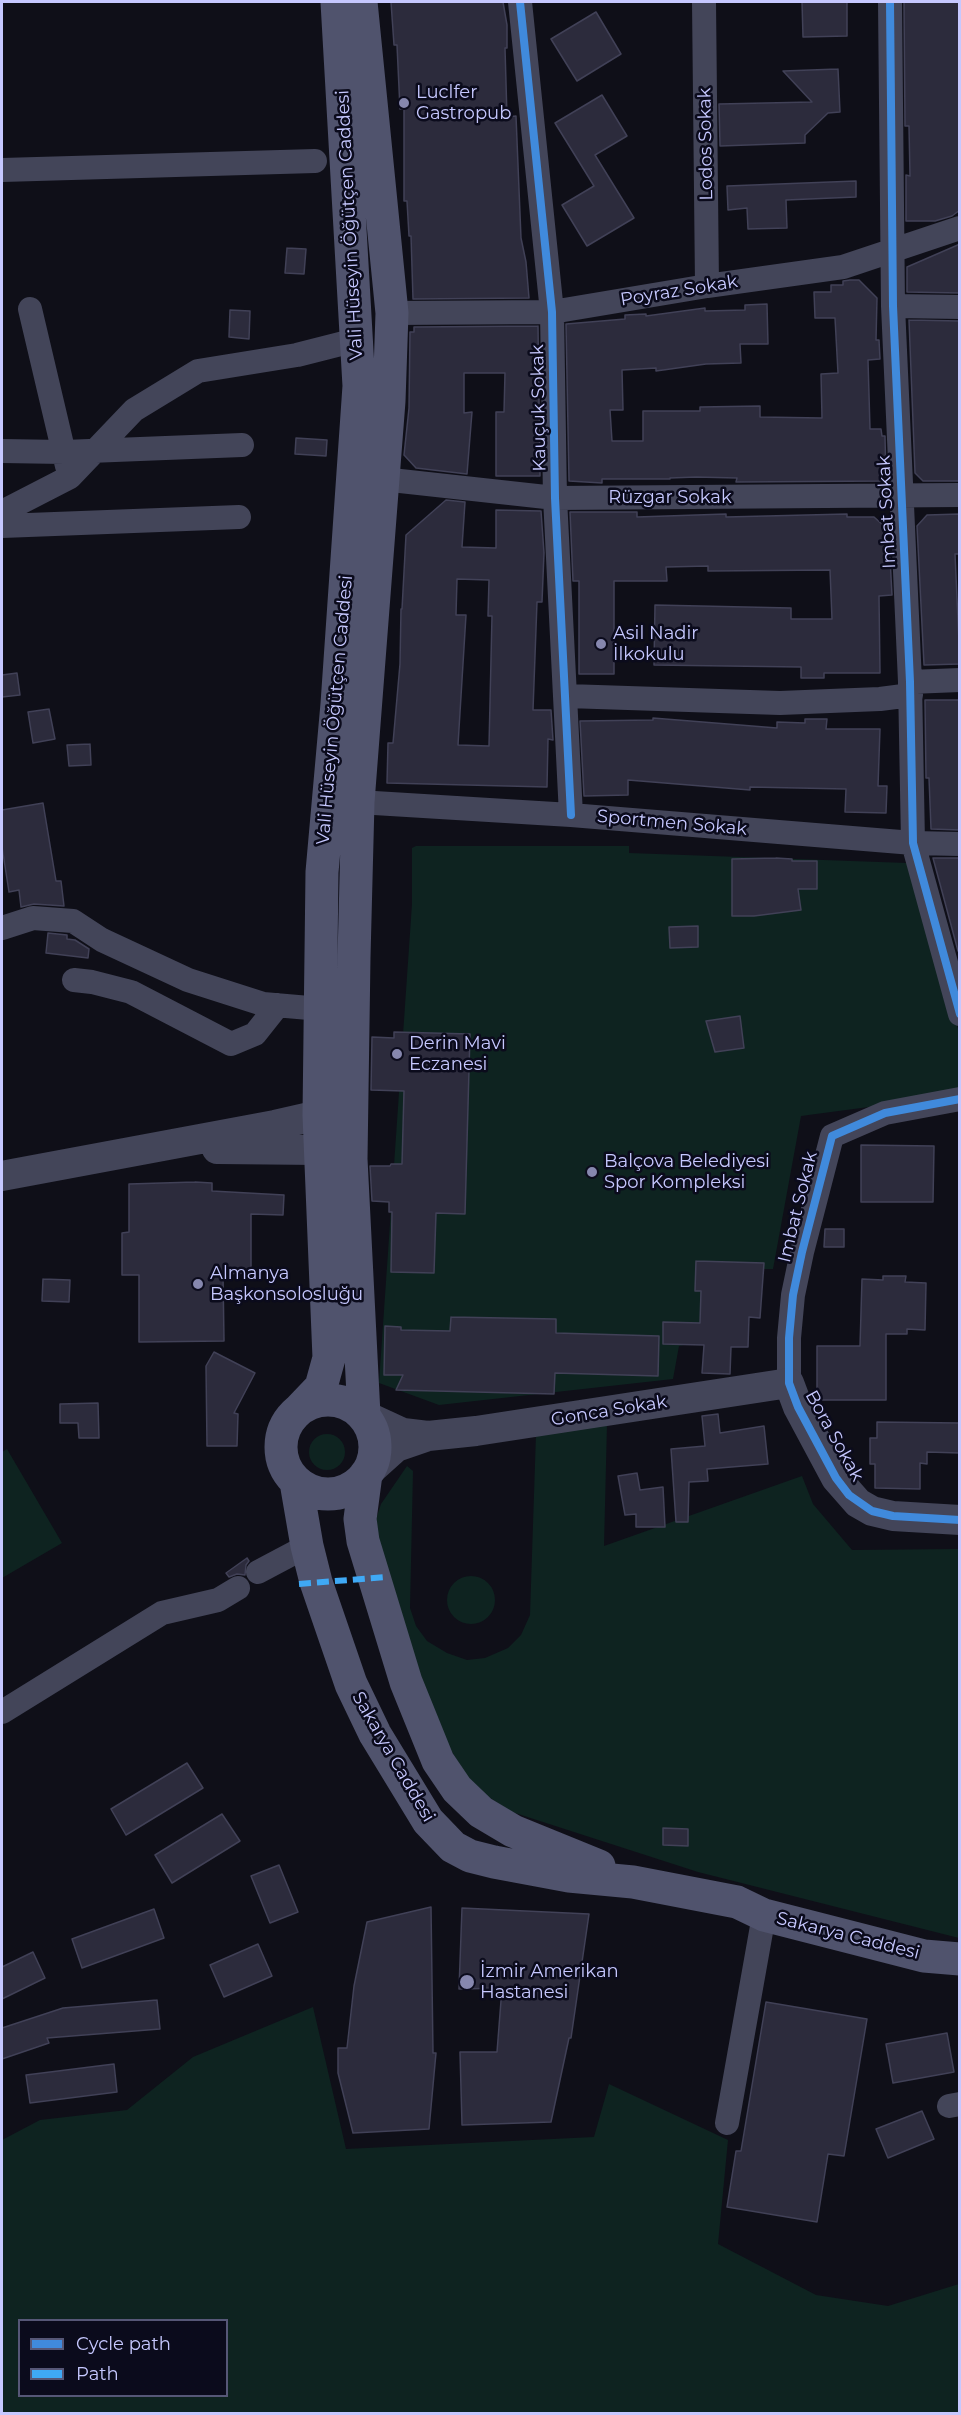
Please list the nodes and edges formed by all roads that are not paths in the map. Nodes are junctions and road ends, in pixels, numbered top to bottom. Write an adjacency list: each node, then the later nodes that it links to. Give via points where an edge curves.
1 (337, 2): 16 (main road, Vali Hüseyin Öğütçen Caddesi)
2 (361, 2): 15 (main road, Vali Hüseyin Öğütçen Caddesi)
3 (520, 2): 14 (street, Kauçuk Sokak)
4 (704, 2): 10 (street, Lodos Sokak)
5 (890, 2): 9 (street, Imbat Sokak)
6 (315, 161): 7 (street)
7 (2, 170)
8 (960, 228): 9 (street, Poyraz Sokak)
9 (894, 251): 10 (street, Poyraz Sokak, via 843,267); 11 (street, Imbat Sokak)
10 (707, 286): 14 (street, Poyraz Sokak)
11 (893, 306): 12 (street); 24 (street, Imbat Sokak)
12 (960, 307)
13 (30, 309): 20 (street)
14 (552, 312): 15 (street, Poyraz Sokak); 25 (street, Kauçuk Sokak)
15 (392, 313): 22 (main road, Vali Hüseyin Öğütçen Caddesi)
16 (356, 340): 18 (street, via 297,355 198,371 134,410); 39 (main road, Vali Hüseyin Öğütçen Caddesi, via 359,386 322,872)
17 (242, 445): 18 (street)
18 (95, 450): 20 (street); 21 (street)
19 (2, 451): 20 (street)
20 (64, 452): 21 (street)
21 (70, 477): 26 (street)
22 (382, 479): 25 (street, Rüzgar Sokak); 32 (main road, Vali Hüseyin Öğütçen Caddesi)
23 (960, 495): 24 (street, Rüzgar Sokak)
24 (901, 497): 25 (street, Rüzgar Sokak); 30 (street, Imbat Sokak)
25 (555, 498): 31 (street, Kauçuk Sokak)
26 (2, 512)
27 (239, 517): 28 (street)
28 (2, 526)
29 (960, 680): 30 (street)
30 (910, 688): 31 (street, via 879,699 780,704); 34 (street, Imbat Sokak)
31 (567, 696): 33 (street, Kauçuk Sokak)
32 (358, 802): 33 (street, Sportmen Sokak); 45 (main road, Vali Hüseyin Öğütçen Caddesi)
33 (571, 815): 34 (street, Sportmen Sokak)
34 (913, 843): 35 (street, Sportmen Sokak); 40 (street, Imbat Sokak)
35 (960, 844)
36 (2, 928): 38 (street, via 33,918 73,921 102,940 188,980 263,1004)
37 (74, 980): 38 (street, via 131,992 231,1044 255,1034)
38 (278, 1005): 39 (street)
39 (321, 1008): 42 (main road, Vali Hüseyin Öğütçen Caddesi)
40 (960, 1014)
41 (960, 1099): 47 (street, Imbat Sokak, via 885,1113 832,1136 793,1295)
42 (319, 1115): 43 (street); 44 (main road, Vali Hüseyin Öğütçen Caddesi); 45 (main road)
43 (142, 1150): 44 (street); 46 (street)
44 (319, 1150): 48 (main road, Vali Hüseyin Öğütçen Caddesi, via 329,1358 321,1387)
45 (351, 1158): 49 (main road, Vali Hüseyin Öğütçen Caddesi)
46 (2, 1176)
47 (789, 1383): 50 (street, Gonca Sokak); 53 (street, Bora Sokak, via 836,1478 858,1503 893,1516)
48 (300, 1409): 49 (main road, via 315,1402 336,1401 352,1404); 52 (main road, via 287,1422 282,1439 283,1459)
49 (364, 1415): 50 (street, via 403,1433); 51 (main road, via 375,1445 374,1460)
50 (428, 1436): 51 (street, via 396,1447)
51 (366, 1474): 52 (main road, via 348,1490 334,1494 319,1494); 58 (main road, Sakarya Caddesi, via 360,1519 363,1541 406,1682 438,1761 457,1789 481,1812 513,1831)
52 (296, 1482): 54 (main road, Sakarya Caddesi)
53 (960, 1520)
54 (307, 1546): 55 (street); 58 (main road, Sakarya Caddesi, via 351,1684 375,1734 439,1834 470,1856 494,1862 569,1876)
55 (258, 1572)
56 (238, 1588): 57 (street, via 218,1600 162,1613)
57 (2, 1712)
58 (633, 1882): 59 (main road, Sakarya Caddesi, via 737,1902)
59 (764, 1915): 60 (main road, Sakarya Caddesi, via 924,1956); 61 (street)
60 (960, 1959)
61 (727, 2123)

